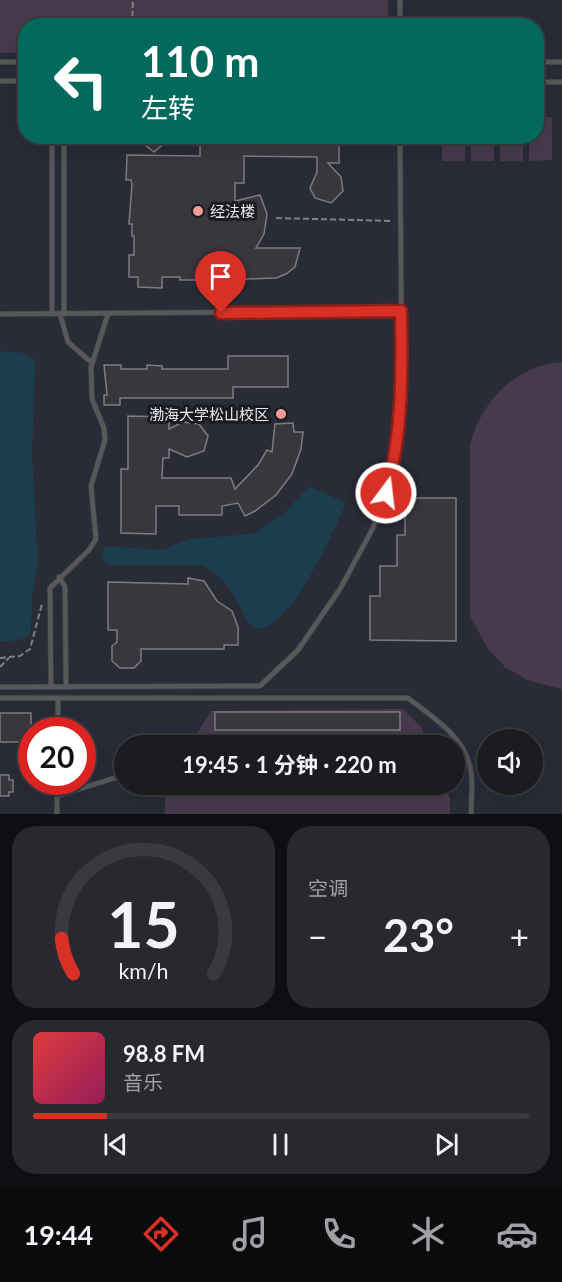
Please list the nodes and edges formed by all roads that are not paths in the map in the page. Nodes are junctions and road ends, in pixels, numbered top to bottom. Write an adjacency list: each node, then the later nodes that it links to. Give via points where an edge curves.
1 (400, 0): 2 (lane)
2 (400, 18)
3 (0, 62): 4 (lane)
4 (18, 62)
5 (544, 62): 6 (lane)
6 (562, 62)
7 (0, 81): 8 (lane)
8 (18, 81)
9 (544, 81): 10 (lane)
10 (562, 82)
11 (52, 144): 16 (lane)
12 (64, 144): 17 (lane)
13 (400, 144): 14 (lane)
14 (401, 311): 18 (lane); 23 (lane, via 400,419 386,493 352,569 290,660 260,686)
15 (0, 314): 16 (lane)
16 (52, 314): 17 (lane)
17 (62, 314): 18 (lane); 19 (lane, via 68,342)
18 (108, 314): 19 (lane)
19 (92, 363): 20 (lane, via 92,399 105,440 91,486 97,534 89,550)
20 (59, 577): 22 (lane, via 50,588); 23 (lane, via 65,587)
21 (0, 687): 22 (lane)
22 (51, 687): 23 (lane)
23 (66, 687)
24 (0, 698): 25 (lane)
25 (58, 698): 26 (lane); 30 (lane, via 408,698 452,735 463,750 471,768)
26 (58, 717)
27 (114, 778): 28 (lane)
28 (57, 796): 29 (lane)
29 (57, 814)
30 (471, 814)

